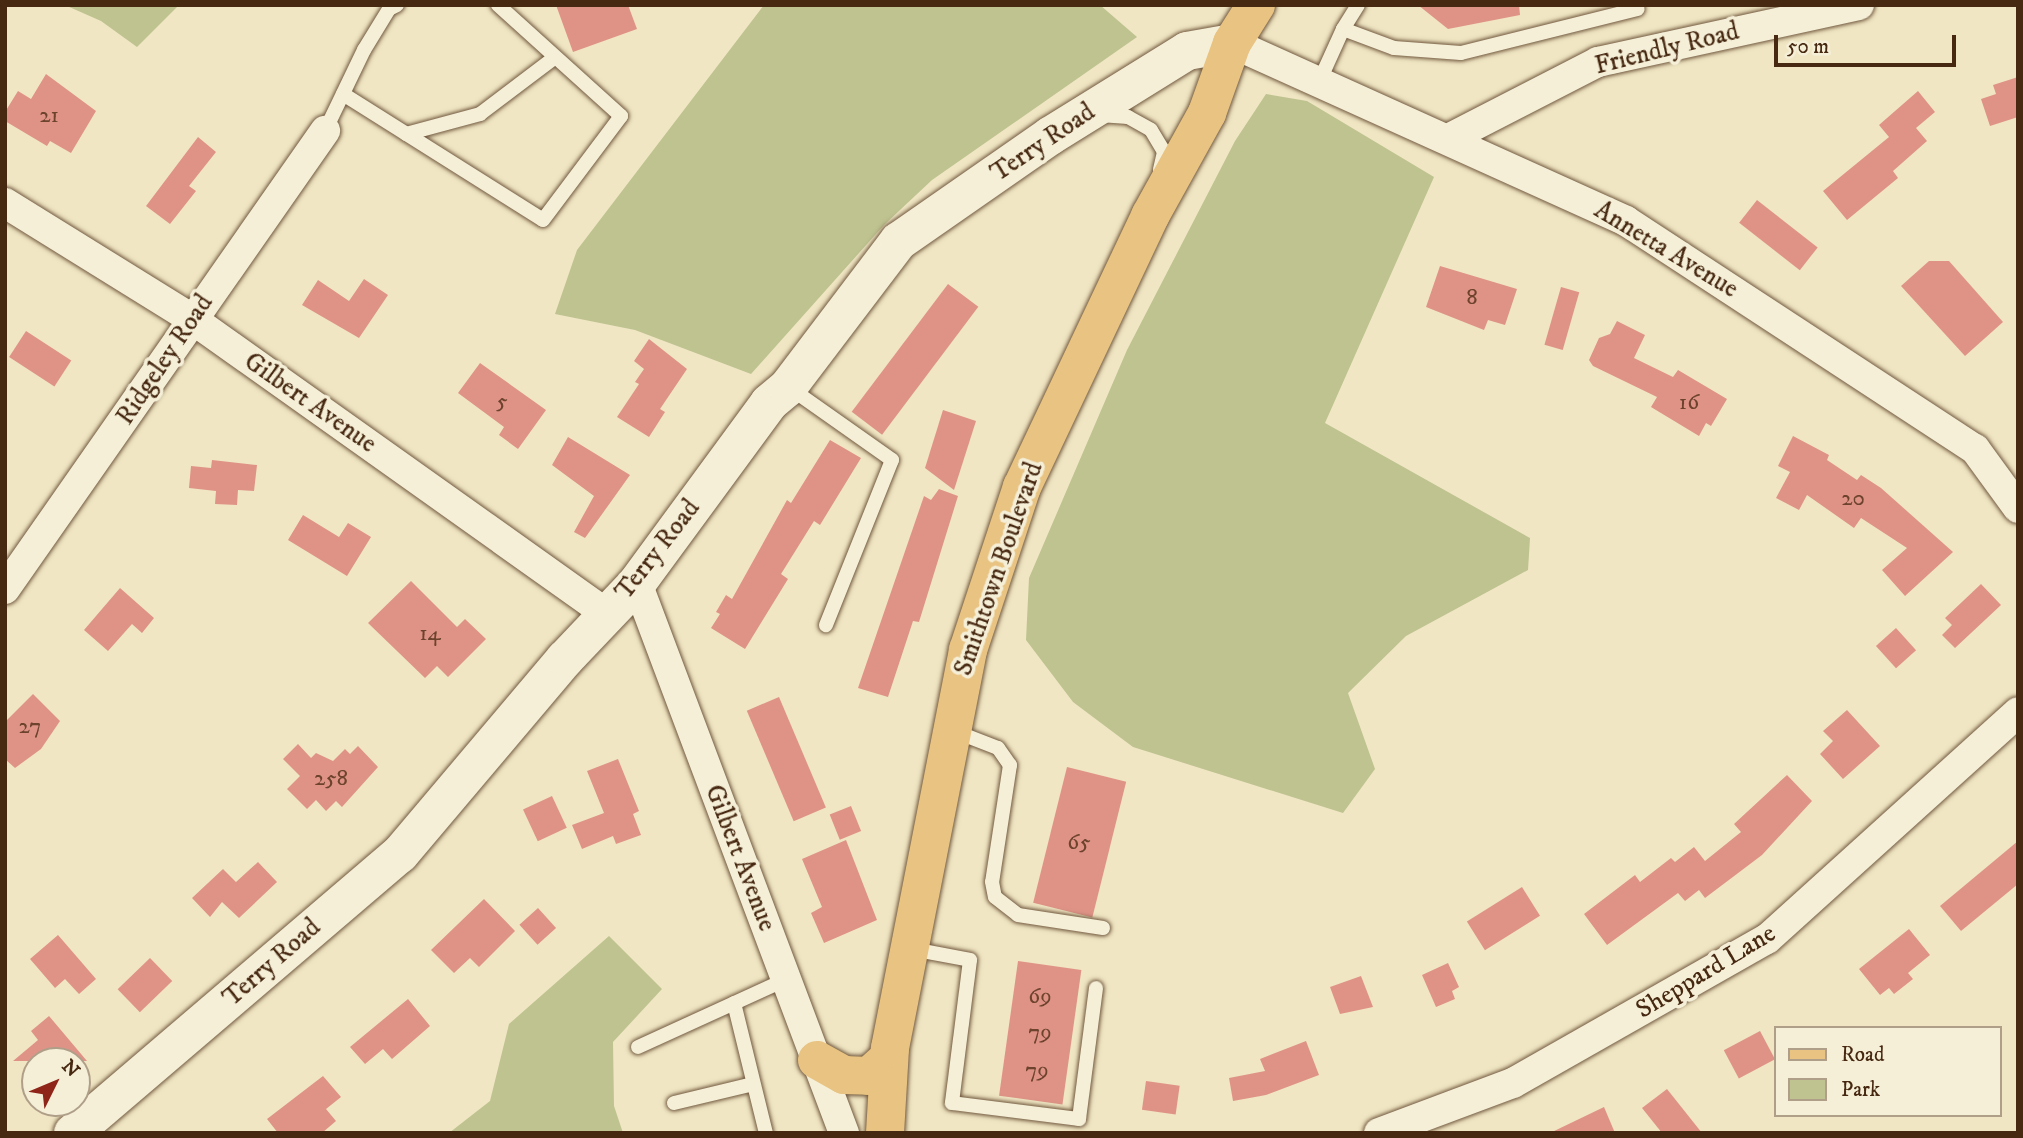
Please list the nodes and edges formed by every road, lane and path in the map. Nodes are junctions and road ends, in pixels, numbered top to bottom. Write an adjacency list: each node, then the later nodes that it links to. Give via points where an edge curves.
1 (397, 5): 11 (lane, via 389,9)
2 (499, 5): 9 (lane)
3 (1256, 5): 8 (main road)
4 (1358, 5): 7 (lane)
5 (1859, 5): 15 (street, Friendly Road, via 1598,62)
6 (1638, 9): 7 (lane, via 1461,53 1394,48)
7 (1343, 29): 10 (lane)
8 (1232, 44): 10 (street, Annetta Avenue); 14 (street, Terry Road, via 1187,51); 17 (main road, Smithtown Boulevard, via 1207,113)
9 (554, 58): 13 (lane, via 480,114); 13 (lane, via 621,116 543,220)
10 (1319, 82): 15 (street, Annetta Avenue)
11 (343, 94): 12 (lane); 13 (lane)
12 (325, 131): 18 (street, Ridgeley Road)
13 (407, 134)
14 (1050, 136): 17 (lane, via 1100,115 1128,117 1151,130 1164,152); 19 (street, Terry Road, via 899,241)
15 (1448, 139): 20 (street, Annetta Avenue, via 1626,221 1788,324 1975,449)
16 (5, 203): 18 (street, Gilbert Avenue)
17 (1150, 216): 26 (main road, Smithtown Boulevard, via 1021,488 968,650)
18 (192, 319): 22 (street, Ridgeley Road); 23 (street, Gilbert Avenue)
19 (789, 387): 21 (street, Terry Road, via 769,403); 24 (lane, via 892,460)
20 (2018, 508)
21 (637, 583): 23 (street, Terry Road); 29 (street, Gilbert Avenue)
22 (5, 589)
23 (607, 614): 37 (street, Terry Road, via 400,854)
24 (826, 625)
25 (2018, 712): 41 (street, Sheppard Lane, via 1767,939 1513,1083)
26 (950, 729): 27 (lane, via 998,748 1010,765 992,882 995,897 1018,915); 28 (main road, Smithtown Boulevard)
27 (1103, 928)
28 (907, 948): 30 (lane, via 971,960 953,1103 1079,1119); 33 (main road, Smithtown Boulevard)
29 (787, 979): 31 (lane); 34 (street, Gilbert Avenue)
30 (1097, 988)
31 (734, 1003): 32 (lane); 35 (lane)
32 (638, 1046)
33 (890, 1058): 34 (main road, via 869,1076 844,1075); 40 (main road, Smithtown Boulevard)
34 (817, 1060): 39 (street, Gilbert Avenue)
35 (754, 1084): 36 (lane); 38 (lane)
36 (674, 1103)
37 (79, 1131)
38 (766, 1133)
39 (844, 1133)
40 (885, 1133)
41 (1379, 1133)

